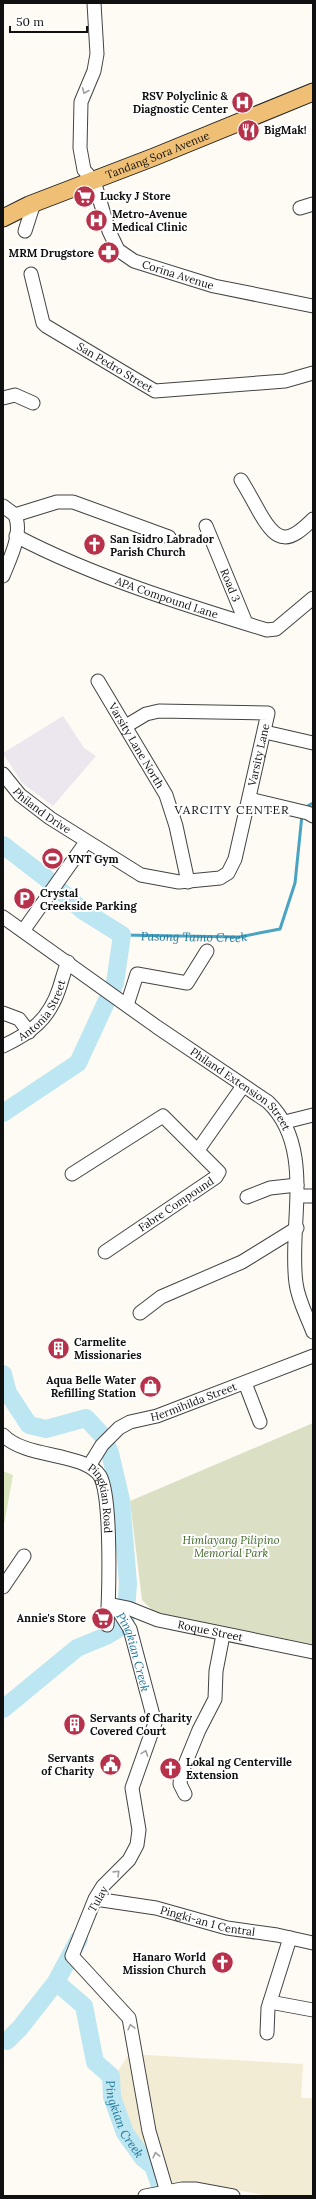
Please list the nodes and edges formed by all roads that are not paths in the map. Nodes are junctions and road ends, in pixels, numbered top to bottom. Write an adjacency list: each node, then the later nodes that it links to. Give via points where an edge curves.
1 (94, 3): 3 (street, Corina Avenue, one-way to 3, via 97,54 94,71 80,110 82,163 87,175)
2 (313, 92): 3 (main road, Tandang Sora Avenue)
3 (94, 181): 4 (main road, Tandang Sora Avenue); 10 (street, Corina Avenue, via 113,242 126,256 214,286)
4 (34, 203): 7 (main road, Tandang Sora Avenue); 8 (street)
5 (313, 204): 6 (street)
6 (300, 208)
7 (3, 218)
8 (24, 231)
9 (31, 274): 11 (street, San Pedro Street, via 43,323 46,326 148,389 164,392 285,381)
10 (313, 306)
11 (313, 373)
12 (3, 398): 13 (street, via 15,394)
13 (32, 403)
14 (241, 480): 17 (street, via 268,528 279,537 297,533)
15 (3, 506): 16 (street)
16 (15, 515): 19 (street); 20 (street, via 57,502 73,502)
17 (313, 519)
18 (206, 526): 23 (street, Road 3)
19 (16, 536): 21 (street); 23 (street, APA Compound Lane, via 49,554)
20 (169, 537)
21 (3, 576)
22 (313, 598): 23 (street, APA Compound Lane, via 276,629 267,630)
23 (246, 623)
24 (98, 681): 25 (street, Varsity Lane North)
25 (126, 726): 26 (street, Varsity Lane, via 146,714 159,710 265,712 268,716); 32 (street, Varsity Lane North, via 172,810)
26 (265, 732): 27 (street); 29 (street, Varsity Lane)
27 (313, 743)
28 (3, 774): 31 (street, Philand Drive, via 20,795)
29 (249, 799): 30 (street); 32 (street, Varsity Lane, via 236,858 228,873 220,878)
30 (306, 813)
31 (86, 842): 32 (street, Philand Drive, via 141,875); 34 (street)
32 (188, 882)
33 (3, 917): 34 (street, Philand Extension Street)
34 (23, 931): 36 (street, Philand Extension Street)
35 (207, 951): 37 (street, via 187,983 137,974)
36 (68, 962): 37 (street, Philand Extension Street); 39 (street, Antonia Street, via 46,1017)
37 (127, 1005): 41 (street, Philand Extension Street)
38 (3, 1013): 39 (street, via 18,1019)
39 (29, 1032): 40 (street, Antonia Street)
40 (3, 1046)
41 (243, 1086): 43 (street, Philand Extension Street, via 268,1102); 44 (street)
42 (313, 1115): 43 (street)
43 (285, 1122): 46 (street, Philand Extension Street, via 295,1155)
44 (198, 1150): 45 (street, Fabre Compound, via 163,1116); 50 (street, Fabre Compound, via 219,1174)
45 (72, 1174)
46 (297, 1191): 47 (street); 48 (street, via 270,1188); 49 (street, Philand Extension Street)
47 (313, 1196)
48 (247, 1197)
49 (298, 1228): 51 (street, via 242,1262 161,1297); 52 (street, Philand Extension Street, via 296,1284)
50 (105, 1252)
51 (140, 1313)
52 (313, 1332)
53 (313, 1356): 54 (street, Hermihilda Street)
54 (245, 1383): 55 (street); 57 (street, Hermihilda Street, via 156,1416 130,1422 106,1440)
55 (260, 1422)
56 (3, 1435): 57 (street, Pingkian Road, via 22,1446)
57 (89, 1466): 60 (street, Pingkian Road, via 99,1475 106,1498)
58 (24, 1556): 59 (street)
59 (3, 1587)
60 (118, 1607): 61 (street, Pingkian Road); 62 (street, Roque Street, via 158,1620); 71 (street, Tulay, one-way to 60, via 150,2131 129,2018 72,1956 95,1899 103,1886 130,1860 136,1845 139,1830 132,1788 155,1723 130,1629)
61 (107, 1625)
62 (223, 1635): 63 (street, Roque Street); 64 (street, via 216,1671 215,1699 181,1774 180,1784)
63 (313, 1652)
64 (185, 1794)
65 (102, 1900): 66 (street, Pingki-an 1 Central, via 156,1908 227,1928)
66 (290, 1938): 67 (street, Pingki-an 1 Central); 68 (street)
67 (313, 1943)
68 (270, 2002): 69 (street); 70 (street)
69 (313, 2010)
70 (267, 2033)
71 (166, 2192): 72 (street); 73 (street, via 195,2189)
72 (145, 2196)
73 (233, 2196)

